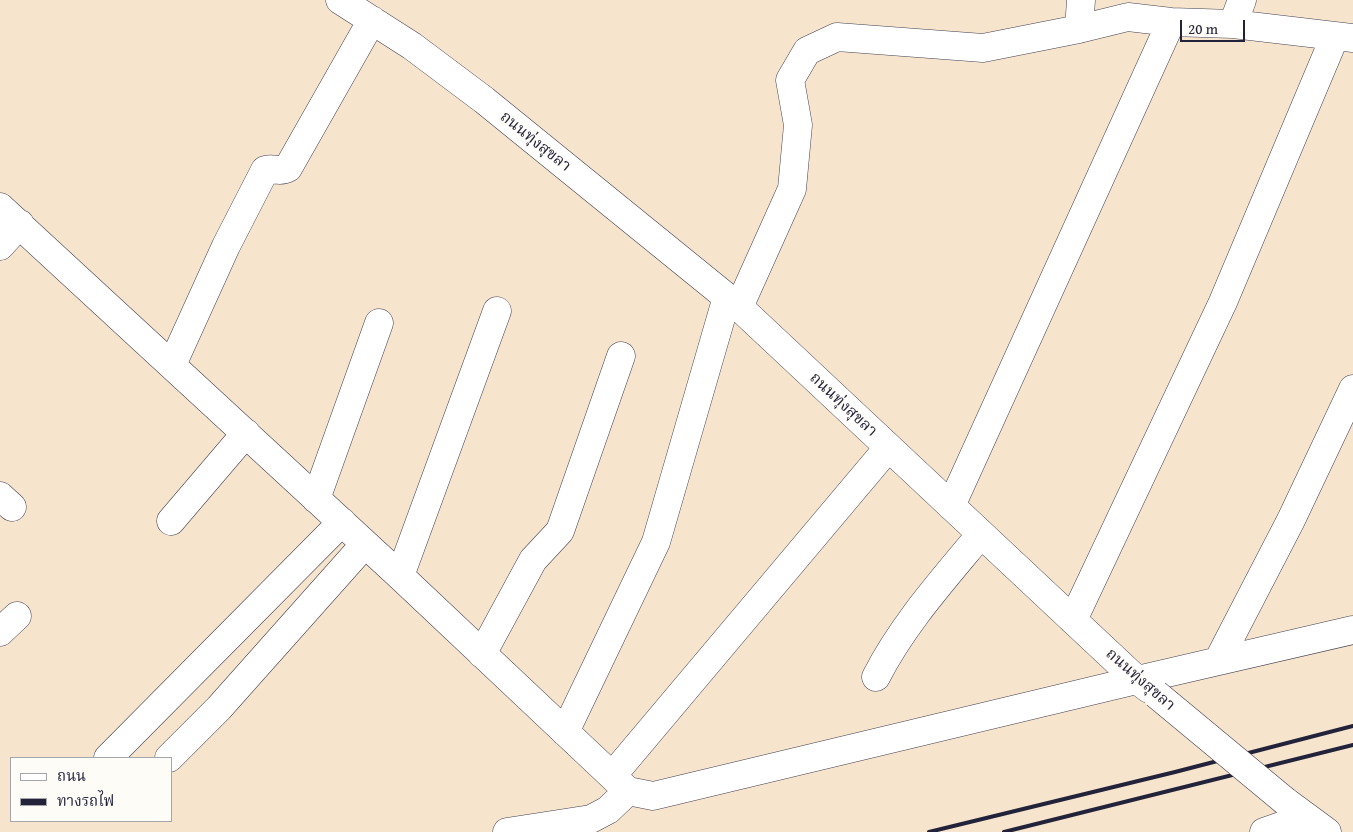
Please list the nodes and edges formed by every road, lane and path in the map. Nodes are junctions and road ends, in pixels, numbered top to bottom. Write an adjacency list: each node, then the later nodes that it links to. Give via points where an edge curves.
1 (340, 0): 4 (street, ถนนทุ่งสุขลา)
2 (1081, 0): 6 (street)
3 (1238, 12): 5 (street); 7 (street)
4 (372, 20): 10 (street, ถนนทุ่งสุขลา, via 484,100); 14 (street, via 288,168 283,171 265,170)
5 (1171, 22): 6 (street, via 1128,17); 19 (street)
6 (1080, 29): 10 (street, via 983,48 837,37 807,51 790,80 798,125 792,189)
7 (1344, 37): 25 (street)
8 (10, 216): 9 (street); 14 (street)
9 (0, 246)
10 (733, 302): 17 (street, ถนนทุ่งสุขลา); 31 (street, via 656,542)
11 (497, 311): 24 (street)
12 (379, 323): 18 (street)
13 (621, 356): 27 (street, via 560,531 533,560)
14 (172, 365): 16 (street)
15 (1353, 390): 28 (street)
16 (246, 433): 18 (street); 20 (street)
17 (888, 448): 19 (street, ถนนทุ่งสุขลา); 34 (street)
18 (316, 499): 21 (street)
19 (951, 506): 22 (street, ถนนทุ่งสุขลา)
20 (171, 521)
21 (342, 522): 23 (street); 32 (street)
22 (981, 534): 25 (street, ถนนทุ่งสุขลา); 29 (street, via 926,600 890,650)
23 (365, 544): 24 (street); 33 (street, via 219,708)
24 (400, 576): 27 (street)
25 (1073, 620): 30 (street, ถนนทุ่งสุขลา)
26 (1353, 630): 28 (street)
27 (482, 654): 31 (street)
28 (1218, 661): 30 (street)
29 (876, 677)
30 (1147, 687): 34 (street, via 653,796); 35 (street, ถนนทุ่งสุขลา, bridge)
31 (565, 732): 34 (street)
32 (109, 757)
33 (170, 757)
34 (620, 784): 36 (street, via 608,810 591,819)
35 (1317, 824): 37 (street)
36 (507, 832)
37 (1264, 832)

